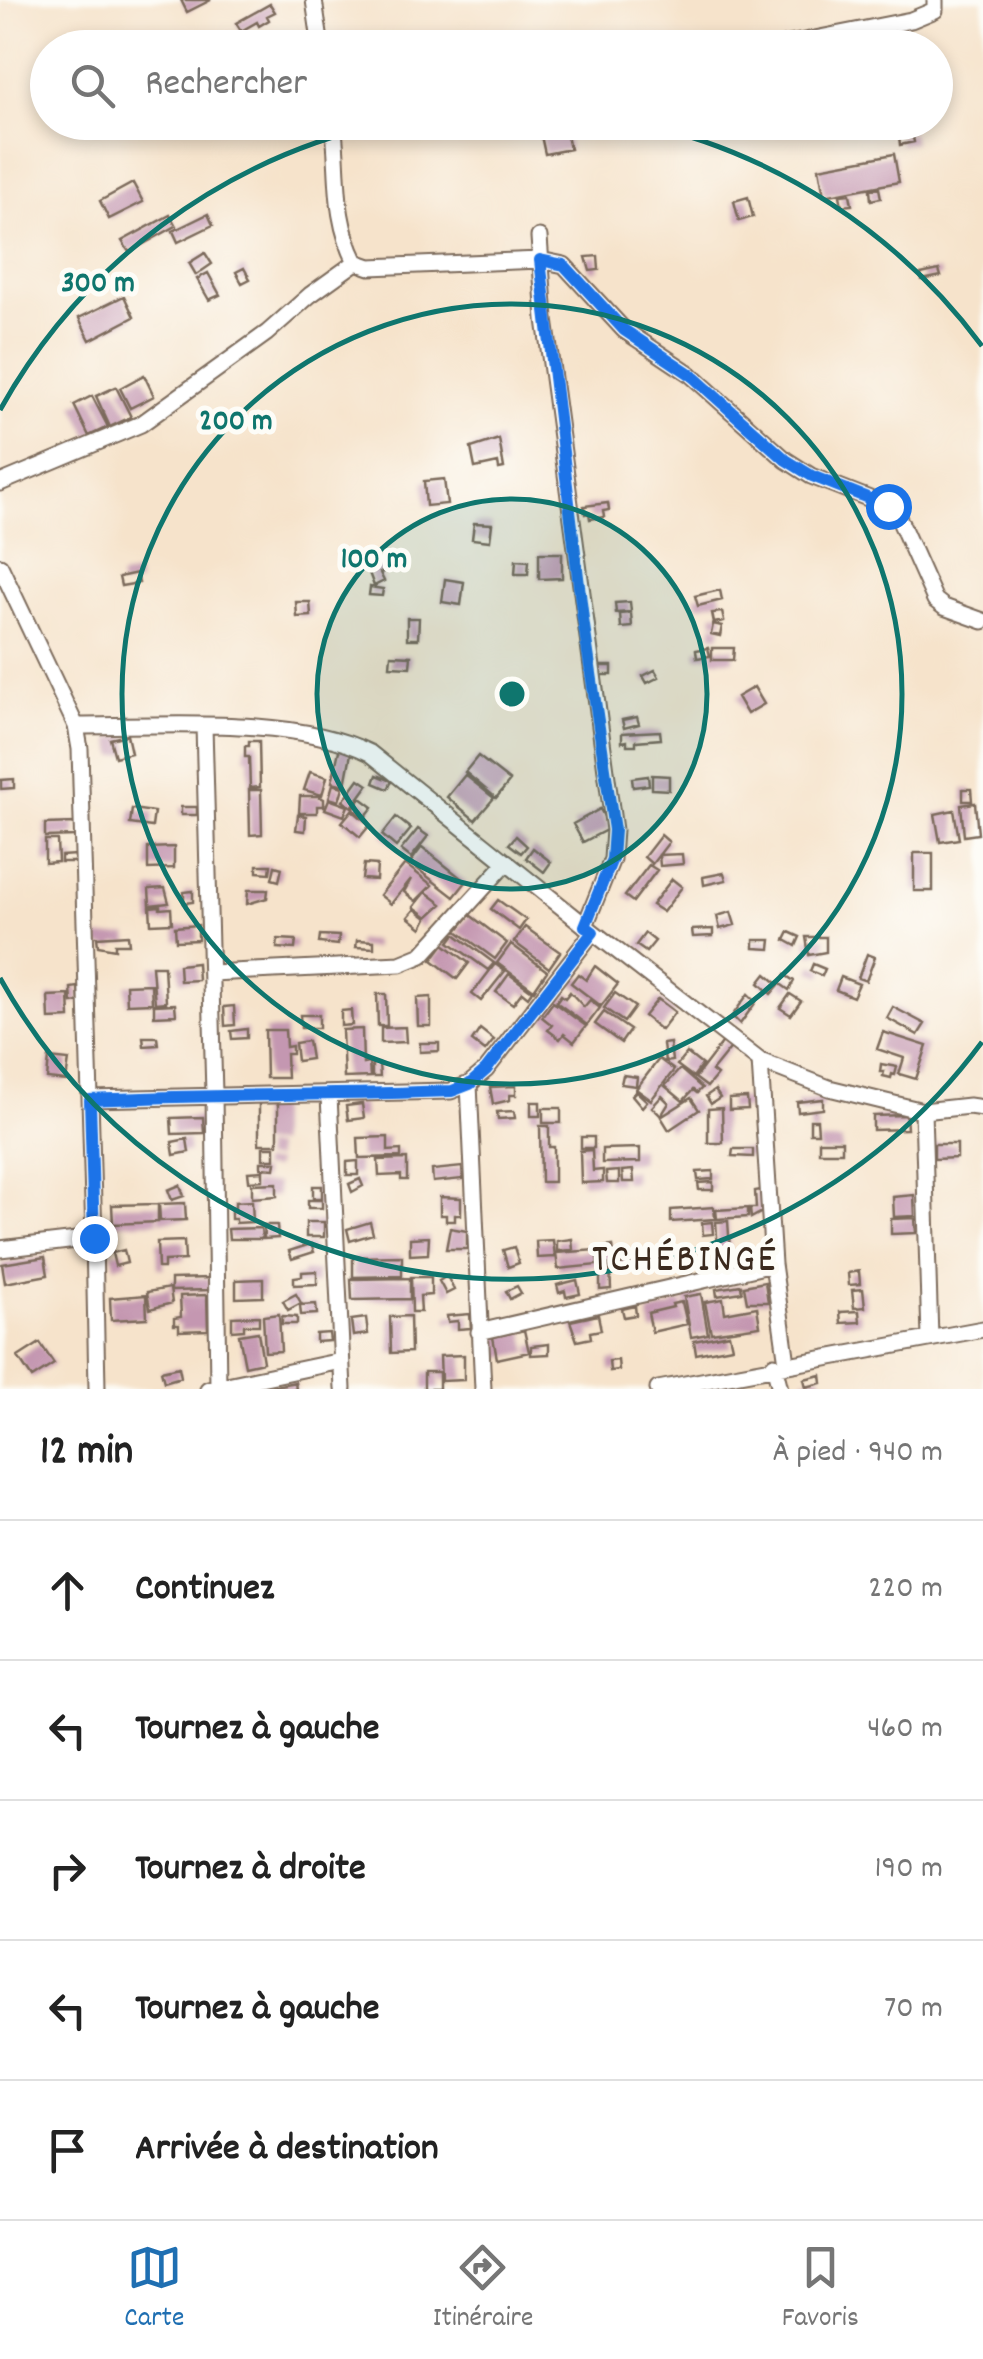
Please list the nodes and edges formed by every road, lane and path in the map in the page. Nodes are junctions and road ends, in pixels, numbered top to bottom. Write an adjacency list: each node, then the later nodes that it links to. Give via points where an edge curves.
1 (314, 0): 3 (street)
2 (934, 0): 4 (street, via 935,10 911,20)
3 (318, 30)
4 (860, 30)
5 (335, 140): 8 (street, via 340,223)
6 (539, 238): 7 (street)
7 (540, 260): 8 (street); 11 (street, via 564,265 624,330 690,374 786,460 888,506 936,600); 15 (street, via 614,830 612,859)
8 (356, 262): 9 (street, via 141,424)
9 (0, 483)
10 (0, 566): 12 (street)
11 (983, 621)
12 (76, 726): 13 (street); 21 (street)
13 (204, 726): 14 (street, via 311,732 347,742); 16 (street)
14 (507, 862): 15 (street); 16 (street, via 411,961)
15 (589, 929): 17 (street); 18 (street)
16 (211, 973): 19 (street)
17 (760, 1061): 23 (street, via 829,1088); 26 (street)
18 (470, 1084): 20 (street, via 452,1091); 28 (street)
19 (214, 1094): 20 (street); 21 (street); 32 (street)
20 (329, 1096): 30 (street)
21 (90, 1100): 24 (street)
22 (983, 1108): 23 (street)
23 (923, 1111): 29 (street)
24 (94, 1238): 25 (street); 33 (street)
25 (0, 1249)
26 (773, 1264): 28 (street); 31 (street)
27 (983, 1329): 29 (street)
28 (479, 1332): 35 (street)
29 (930, 1338): 31 (street)
30 (341, 1361): 32 (street); 34 (street)
31 (781, 1364): 36 (street); 37 (street)
32 (212, 1388)
33 (97, 1389)
34 (343, 1389)
35 (483, 1389)
36 (658, 1389)
37 (780, 1389)

